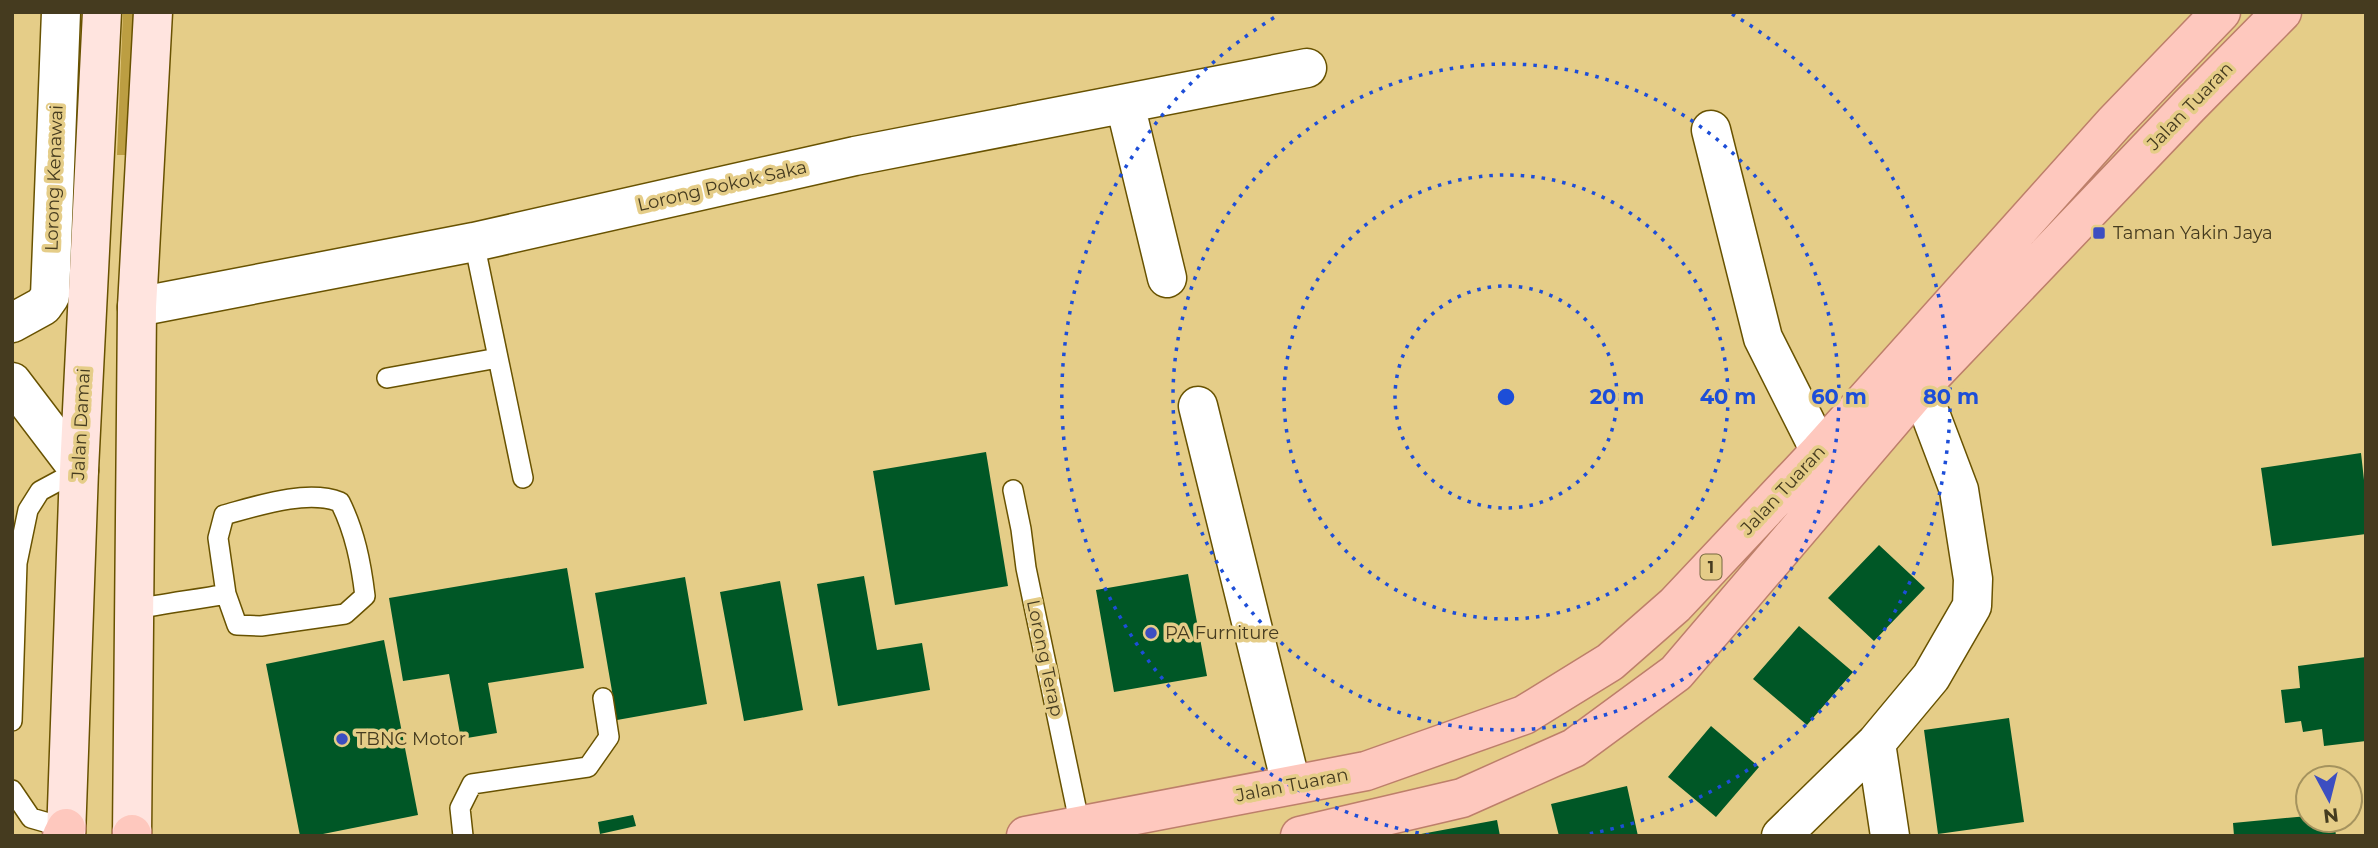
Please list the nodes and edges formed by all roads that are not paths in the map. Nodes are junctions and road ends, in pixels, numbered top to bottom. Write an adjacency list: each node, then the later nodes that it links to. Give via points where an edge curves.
1 (61, 12): 12 (street, Lorong Kenawai, via 50,296 43,306)
2 (102, 12): 19 (main road, Jalan Damai)
3 (153, 12): 11 (main road)
4 (2221, 12): 18 (main road, Jalan Tuaran / 1, via 2105,133)
5 (2282, 12): 16 (main road, Jalan Tuaran / 1)
6 (1307, 68): 7 (street, Lorong Pokok Saka)
7 (1125, 104): 9 (street, Lorong Pokok Saka, via 855,156); 10 (street)
8 (1711, 130): 18 (street, via 1763,338)
9 (474, 242): 11 (street, Lorong Pokok Saka); 13 (lane)
10 (1167, 278)
11 (137, 307): 23 (main road)
12 (12, 323)
13 (498, 358): 14 (lane); 20 (lane)
14 (387, 378)
15 (12, 382): 19 (street)
16 (1917, 391): 26 (street, via 1959,490 1973,579 1972,606 1931,677); 34 (main road, Jalan Tuaran / 1, via 1676,673 1574,748 1462,798)
17 (1198, 406): 27 (street)
18 (1820, 451): 27 (main road, Jalan Tuaran / 1, via 1675,605 1610,662 1524,715 1366,771)
19 (79, 470): 25 (lane, via 40,491 27,510 17,564); 30 (main road, Jalan Damai)
20 (523, 478)
21 (1013, 490): 29 (lane, Lorong Terap)
22 (226, 594): 22 (lane, via 237,625 345,614 365,596 361,562 340,502 328,498 276,501 224,514 218,538); 23 (lane)
23 (133, 610): 31 (main road)
24 (603, 698): 32 (lane, via 609,737 588,767 472,784 460,808)
25 (12, 721)
26 (1876, 743): 35 (street); 36 (street)
27 (1290, 784): 29 (main road, Jalan Tuaran / 1)
28 (12, 790): 30 (lane, via 31,818)
29 (1080, 825): 33 (main road, Jalan Tuaran / 1)
30 (65, 833)
31 (132, 835)
32 (463, 836)
33 (1026, 836)
34 (1300, 836)
35 (1782, 836)
36 (1890, 836)

